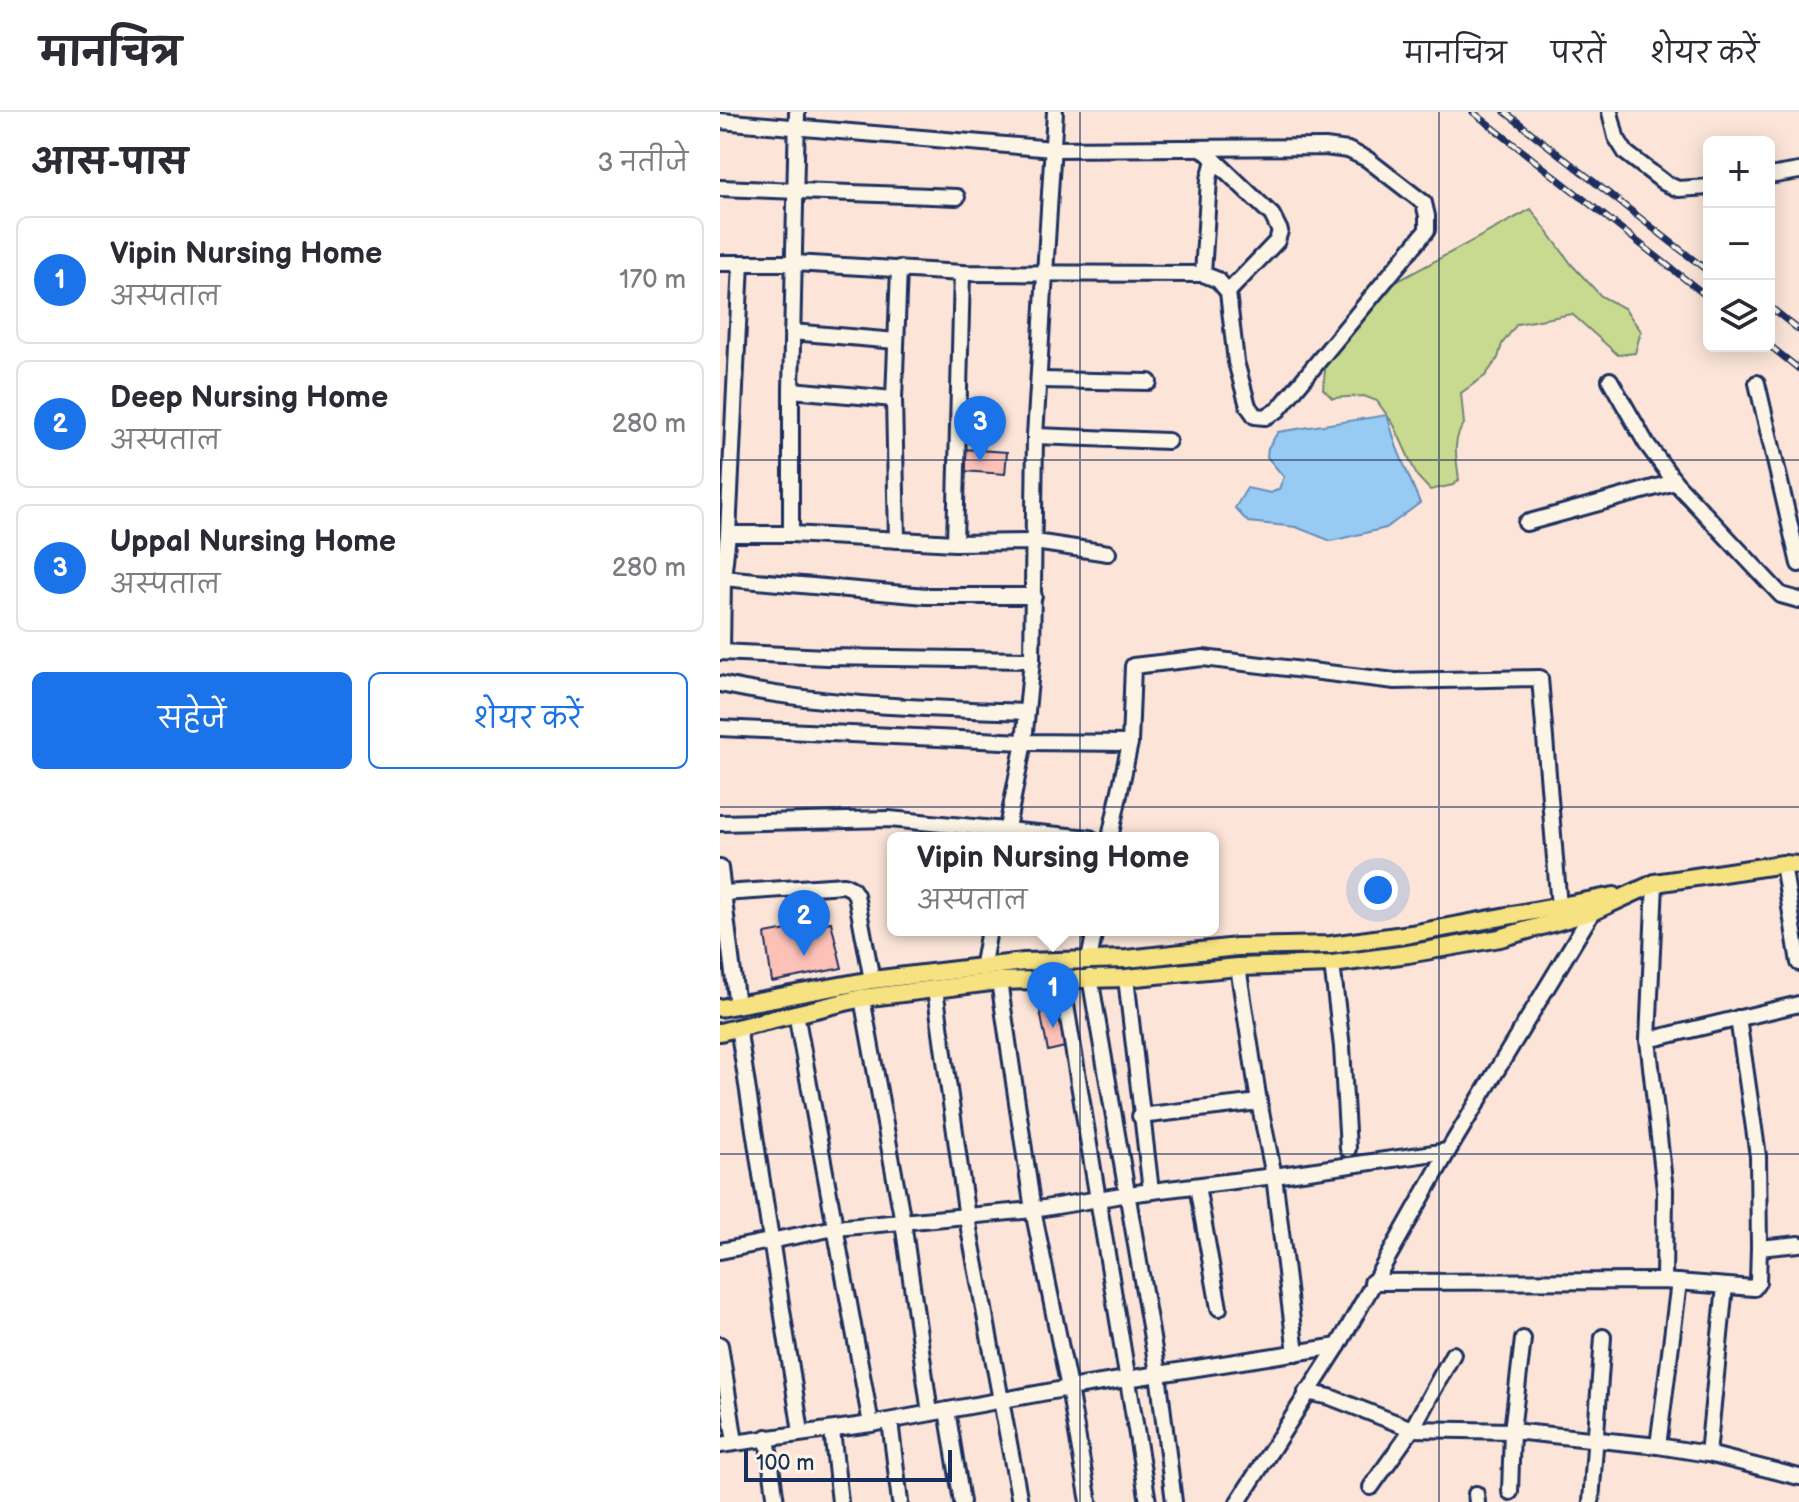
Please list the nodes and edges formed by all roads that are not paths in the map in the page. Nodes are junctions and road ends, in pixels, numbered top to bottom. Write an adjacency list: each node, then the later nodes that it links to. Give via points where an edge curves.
1 (1055, 112): 6 (street)
2 (1610, 112): 10 (street, via 1626,153 1678,189)
3 (797, 119): 4 (street); 6 (street); 12 (street)
4 (720, 121)
5 (1202, 148): 6 (street); 7 (street); 21 (street, via 1348,150 1424,203 1427,216 1427,230 1278,410 1265,417 1255,416 1240,383)
6 (1053, 149): 19 (street)
7 (1214, 160): 20 (street); 21 (street, via 1272,215 1280,231 1277,241)
8 (1799, 171): 9 (street)
9 (1775, 175)
10 (1703, 187)
11 (720, 188): 12 (street)
12 (795, 191): 13 (street); 16 (street)
13 (957, 197)
14 (720, 263): 15 (street)
15 (741, 263): 16 (street); 34 (street)
16 (794, 263): 17 (street); 22 (street)
17 (899, 268): 18 (street); 23 (street)
18 (962, 273): 19 (street); 38 (street)
19 (1045, 274): 20 (street); 24 (street)
20 (1203, 274): 21 (street)
21 (1228, 292)
22 (792, 332): 23 (street); 28 (street)
23 (896, 341): 29 (street)
24 (1039, 380): 26 (street); 30 (street)
25 (1610, 380): 32 (street)
26 (1149, 382)
27 (1757, 383): 40 (street)
28 (791, 390): 29 (street); 35 (street)
29 (894, 399): 36 (street)
30 (1035, 436): 31 (street); 37 (street)
31 (1168, 441)
32 (1675, 482): 33 (street); 43 (street, via 1781,595)
33 (1526, 523)
34 (728, 534): 35 (street); 41 (street)
35 (791, 534): 36 (street)
36 (897, 540): 38 (street)
37 (1035, 542): 38 (street); 39 (street); 42 (street)
38 (955, 543)
39 (1108, 553)
40 (1799, 564)
41 (723, 578): 42 (street, via 926,596); 44 (street)
42 (1034, 596): 45 (street)
43 (1799, 600)
44 (721, 652): 45 (street)
45 (1032, 660): 47 (street)
46 (720, 684): 47 (street, via 849,704)
47 (1027, 712): 49 (street)
48 (720, 728): 49 (street)
49 (1024, 742): 50 (street); 53 (street)
50 (1130, 743): 54 (street); 60 (street, via 1133,666 1203,658 1395,681 1540,678)
51 (720, 823): 52 (street, via 889,819)
52 (983, 832)
53 (1006, 832)
54 (1111, 832)
55 (1791, 864): 57 (main road); 63 (street)
56 (720, 868): 58 (street)
57 (1655, 883): 59 (main road); 80 (street)
58 (723, 893): 69 (street, via 844,885 852,889); 75 (street)
59 (1597, 904): 60 (main road); 64 (main road, via 1500,938); 84 (street)
60 (1559, 907): 67 (main road, via 1331,945 1237,947 1127,959)
61 (988, 936): 66 (street)
62 (1094, 936): 67 (street)
63 (1799, 962)
64 (1332, 964): 65 (main road); 83 (street)
65 (1238, 967): 68 (main road); 81 (street)
66 (982, 969): 67 (main road, via 1024,962); 69 (main road)
67 (1090, 969): 68 (main road); 71 (main road); 88 (street)
68 (1126, 978): 82 (street)
69 (872, 980): 75 (main road)
70 (999, 981): 71 (main road); 72 (main road); 90 (street)
71 (1062, 981): 89 (street)
72 (935, 989): 73 (main road); 91 (street)
73 (862, 998): 76 (main road); 92 (street)
74 (1799, 1004): 77 (street)
75 (728, 1007)
76 (796, 1013): 78 (main road); 93 (street)
77 (1738, 1018): 80 (street); 96 (street, via 1758,1156)
78 (738, 1027): 79 (main road); 94 (street)
79 (720, 1032)
80 (1648, 1040): 99 (street)
81 (1259, 1102): 82 (street); 85 (street)
82 (1140, 1116): 87 (street)
83 (1348, 1149)
84 (1448, 1151): 85 (street); 98 (street)
85 (1274, 1176): 86 (street); 106 (street)
86 (1197, 1186): 87 (street); 101 (street)
87 (1151, 1191): 88 (street)
88 (1128, 1194): 89 (street); 108 (street)
89 (1098, 1200): 90 (street); 109 (street)
90 (1033, 1210): 91 (street); 110 (street)
91 (967, 1218): 92 (street); 112 (street)
92 (903, 1222): 93 (street); 114 (street)
93 (835, 1228): 94 (street); 116 (street)
94 (771, 1240): 97 (street); 120 (street)
95 (1799, 1244): 96 (street)
96 (1759, 1248): 100 (street, via 1754,1288)
97 (720, 1251)
98 (1372, 1282): 99 (street); 105 (street)
99 (1672, 1282): 100 (street); 125 (street)
100 (1725, 1286): 126 (street)
101 (1219, 1308)
102 (1603, 1337): 122 (street)
103 (1523, 1339): 119 (street)
104 (720, 1345): 123 (street)
105 (1338, 1346): 106 (street); 111 (street)
106 (1296, 1353): 108 (street)
107 (1453, 1354): 117 (street)
108 (1158, 1373): 109 (street); 137 (street)
109 (1127, 1379): 110 (street); 136 (street)
110 (1069, 1388): 112 (street); 135 (street)
111 (1306, 1392): 117 (street); 138 (street)
112 (1001, 1402): 113 (street); 134 (street)
113 (947, 1410): 114 (street); 133 (street)
114 (930, 1413): 115 (street)
115 (890, 1421): 116 (street); 132 (street)
116 (871, 1424): 118 (street)
117 (1412, 1429): 119 (street); 128 (street)
118 (832, 1430): 120 (street); 131 (street)
119 (1512, 1431): 122 (street); 129 (street)
120 (801, 1432): 121 (street)
121 (767, 1437): 123 (street); 130 (street)
122 (1593, 1439): 125 (street); 139 (street)
123 (735, 1442): 124 (street)
124 (720, 1445)
125 (1658, 1446): 126 (street)
126 (1708, 1454): 127 (street)
127 (1799, 1477)
128 (1371, 1487)
129 (1510, 1492)
130 (776, 1502)
131 (840, 1502)
132 (900, 1502)
133 (962, 1502)
134 (1020, 1502)
135 (1089, 1502)
136 (1148, 1502)
137 (1174, 1502)
138 (1238, 1502)
139 (1591, 1502)

